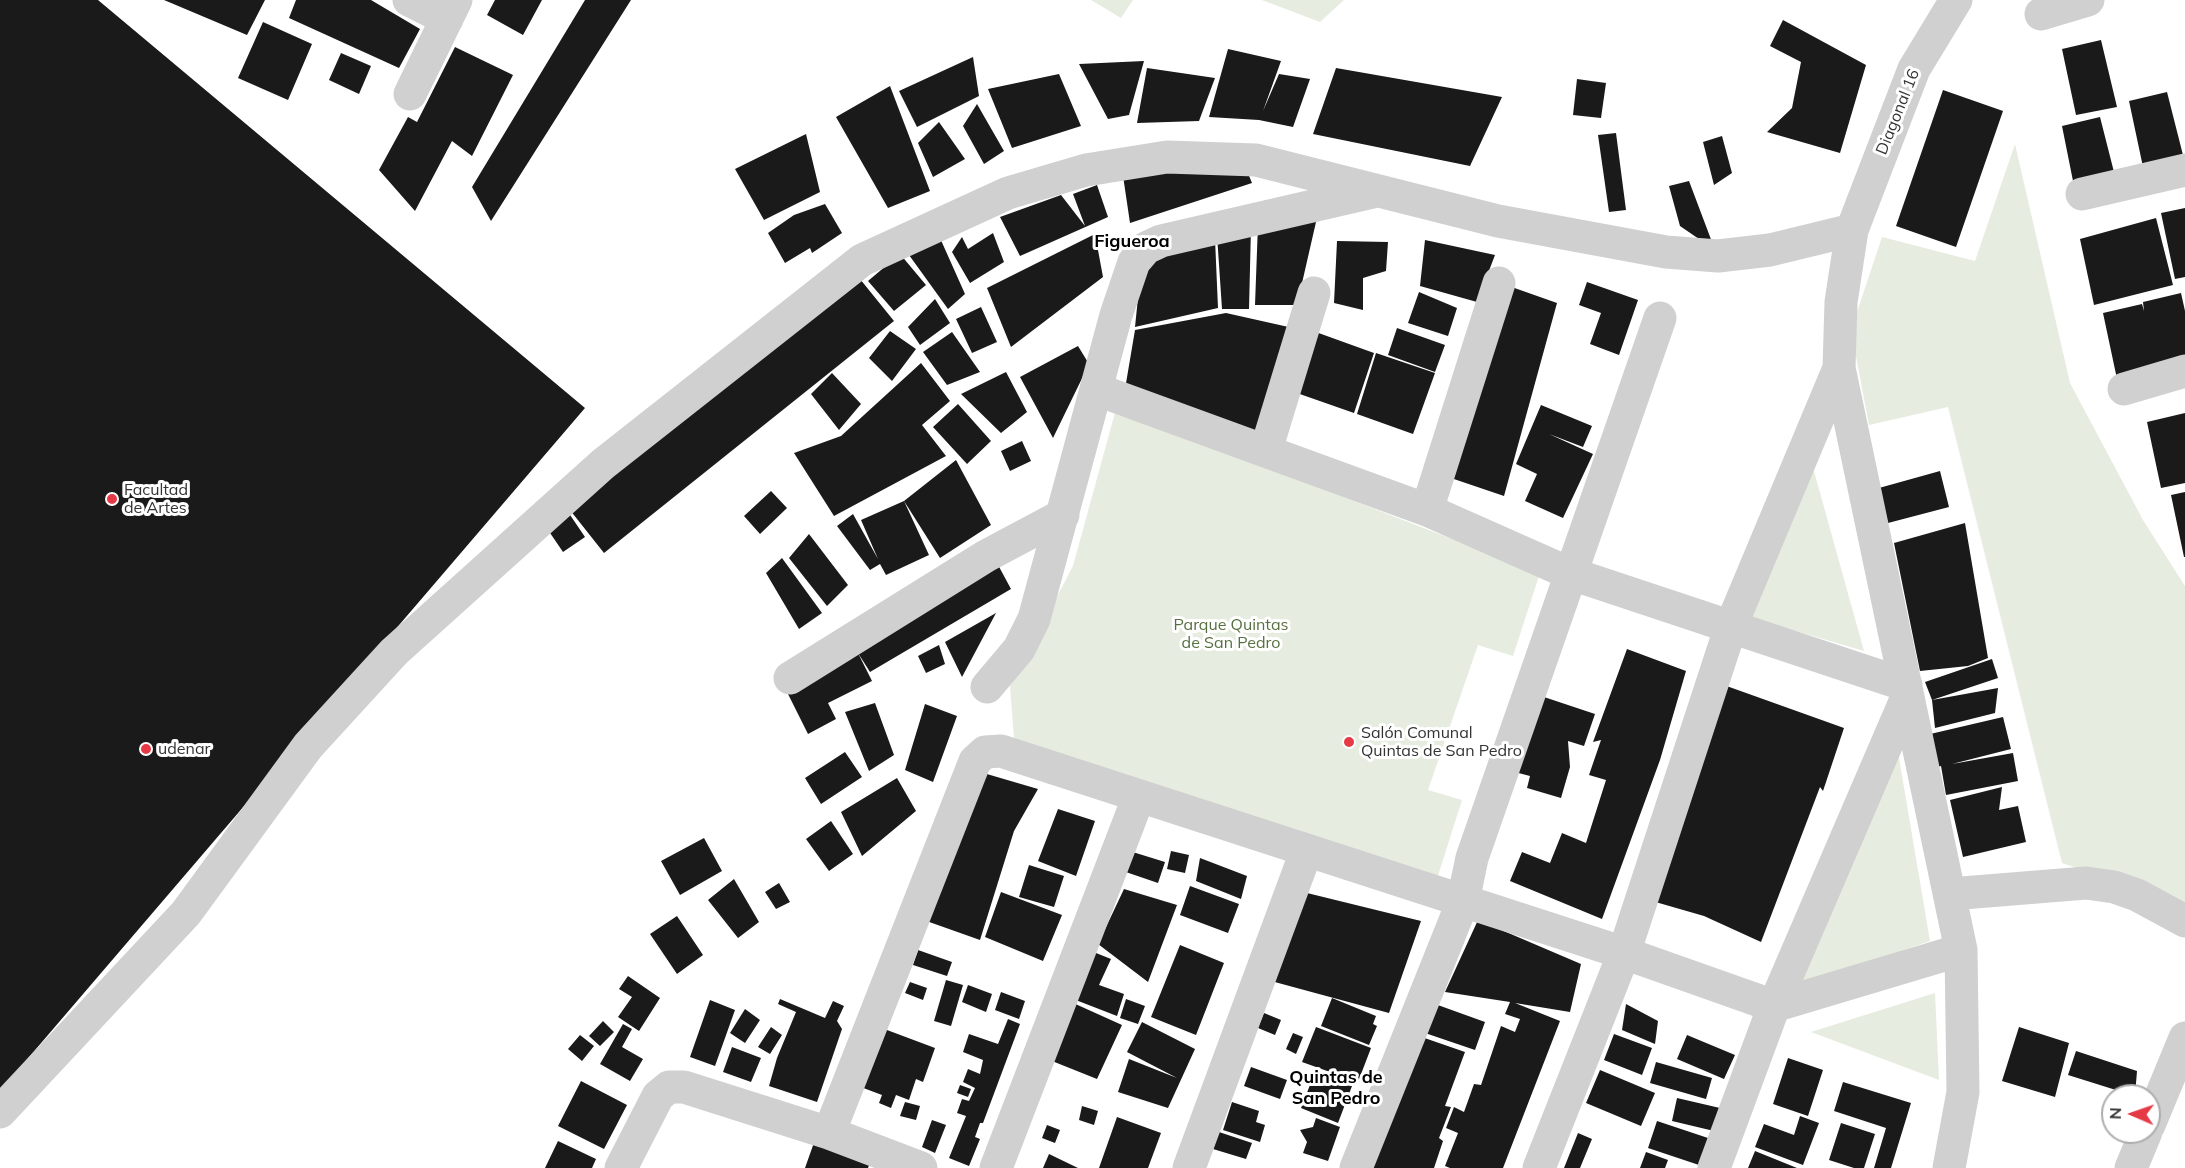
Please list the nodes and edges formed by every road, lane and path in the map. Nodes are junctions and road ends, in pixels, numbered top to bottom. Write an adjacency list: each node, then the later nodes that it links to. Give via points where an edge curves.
1 (409, 0): 4 (street)
2 (1956, 0): 10 (street, Diagonal 16, via 1914,69)
3 (2088, 0): 5 (street)
4 (451, 9): 6 (street)
5 (2041, 14)
6 (410, 94)
7 (2185, 170): 9 (street)
8 (1379, 191): 10 (street, via 1498,221 1665,252 1718,256 1760,251); 17 (street, via 1161,241 1146,248 1134,262 1116,315); 36 (street, via 1256,160 1167,157 1086,170 1008,193 862,260 603,464 394,652 309,746 186,913)
9 (2082, 194)
10 (1852, 230): 14 (street, Diagonal 16, via 1841,302)
11 (1499, 283): 19 (street)
12 (1314, 293): 18 (street)
13 (1660, 318): 21 (street)
14 (1839, 368): 22 (street); 25 (street)
15 (2185, 371): 16 (street)
16 (2124, 389)
17 (1098, 390): 18 (street); 20 (street)
18 (1266, 450): 19 (street)
19 (1427, 510): 21 (street)
20 (1063, 515): 23 (street, via 986,556); 24 (street, via 1034,619 1019,649)
21 (1569, 573): 22 (street); 29 (street, via 1472,858)
22 (1731, 626): 25 (street); 32 (street)
23 (790, 678)
24 (987, 687)
25 (1906, 691): 28 (street); 33 (street)
26 (1139, 796): 27 (street); 37 (street, via 1001,751 985,752 975,761); 41 (street)
27 (1306, 852): 29 (street); 42 (street)
28 (1950, 894): 30 (street, via 2086,883 2114,886); 31 (street)
29 (1463, 901): 32 (street); 43 (street)
30 (2185, 921)
31 (1961, 950): 33 (street); 46 (street, via 1963,1092)
32 (1624, 953): 33 (street); 44 (street)
33 (1774, 1006): 45 (street)
34 (2185, 1038): 35 (street)
35 (2161, 1096)
36 (0, 1112)
37 (828, 1133): 39 (street, via 684,1087 669,1087 658,1096); 40 (street)
38 (2141, 1144): 47 (street)
39 (621, 1168)
40 (921, 1168)
41 (996, 1168)
42 (1190, 1168)
43 (1356, 1168)
44 (1539, 1168)
45 (1714, 1168)
46 (1949, 1168)
47 (2131, 1168)

